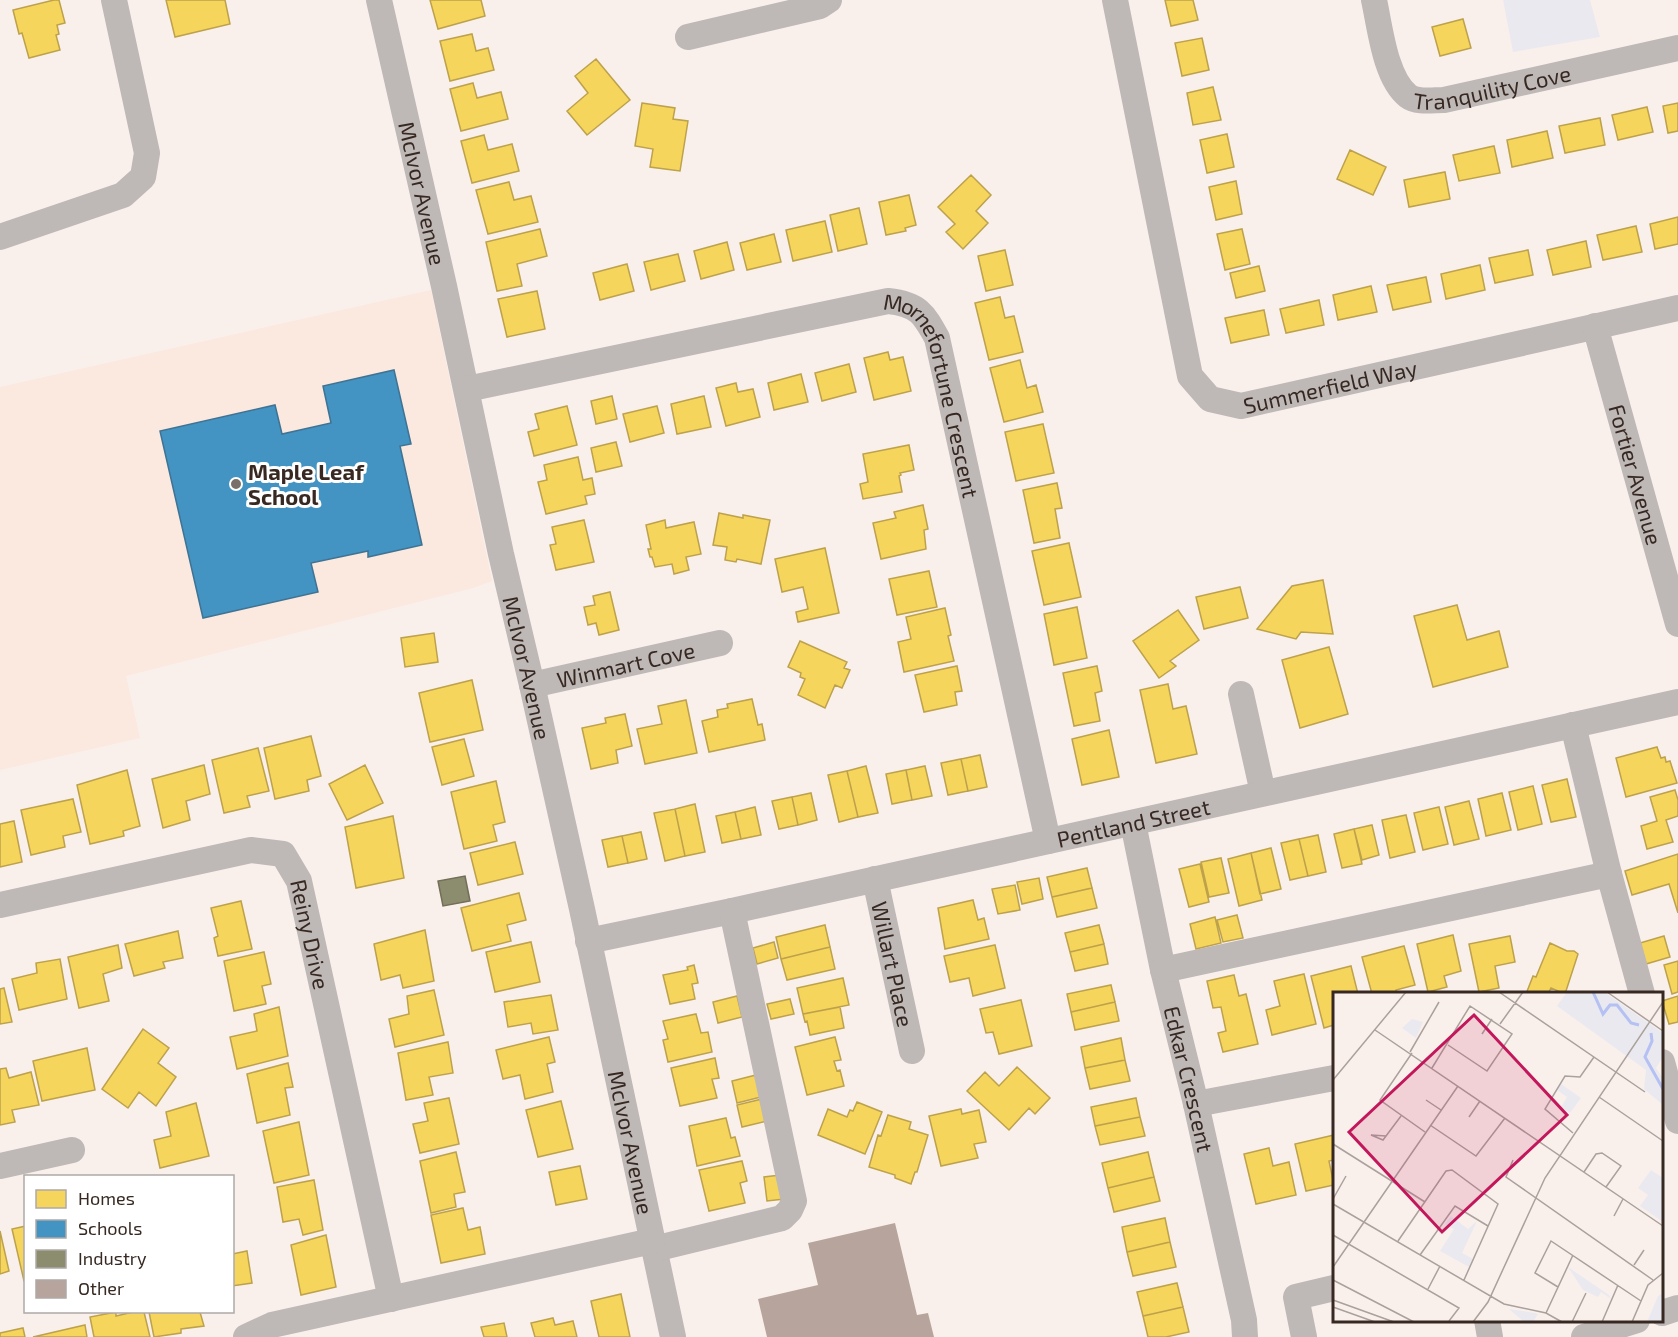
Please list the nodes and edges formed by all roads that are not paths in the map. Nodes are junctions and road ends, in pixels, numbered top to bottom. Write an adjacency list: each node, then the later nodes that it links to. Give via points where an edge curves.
1 (114, 0): 8 (street, via 147,153 143,177 123,195)
2 (379, 0): 11 (street, McIvor Avenue)
3 (829, 0): 6 (street, via 820,6)
4 (1115, 0): 10 (street, Summerfield Way, via 1190,376 1210,399 1241,406)
5 (1374, 0): 7 (street, Tranquility Cove, via 1395,80 1409,96 1427,101)
6 (688, 37)
7 (1678, 48)
8 (0, 237)
9 (1678, 308): 10 (street, Summerfield Way)
10 (1595, 326): 12 (street, Fortier Avenue)
11 (467, 389): 14 (street, McIvor Avenue); 20 (street, Mornefortune Crescent, via 888,301 903,303 924,315 937,338)
12 (1678, 624)
13 (720, 643): 14 (street, Winmart Cove)
14 (532, 684): 25 (street, McIvor Avenue)
15 (1241, 694): 18 (street)
16 (1678, 702): 17 (street, Pentland Street)
17 (1573, 725): 18 (street, Pentland Street); 21 (street)
18 (1263, 793): 19 (street, Pentland Street)
19 (1133, 823): 20 (street, Pentland Street); 26 (street, Edkar Crescent)
20 (1048, 841): 22 (street, Pentland Street)
21 (1609, 874): 26 (street); 27 (street)
22 (875, 879): 24 (street, Pentland Street); 28 (street, Willart Place)
23 (0, 905): 37 (street, Reiny Drive, via 251,850 283,854 299,881)
24 (732, 911): 25 (street, Pentland Street); 35 (street, via 794,1201 782,1218)
25 (588, 941): 35 (street, McIvor Avenue)
26 (1163, 970): 31 (street, Edkar Crescent)
27 (1642, 992)
28 (912, 1051)
29 (1663, 1066): 32 (street)
30 (1333, 1078): 31 (street)
31 (1196, 1104): 44 (street, Edkar Crescent)
32 (1678, 1121)
33 (72, 1150): 34 (street)
34 (0, 1166)
35 (653, 1245): 37 (street); 43 (street, McIvor Avenue)
36 (1333, 1288): 45 (street, via 1296,1297)
37 (391, 1299): 42 (street, via 272,1325)
38 (1678, 1308): 39 (street)
39 (1663, 1313)
40 (1486, 1322): 46 (street)
41 (1631, 1322): 47 (street)
42 (246, 1337)
43 (673, 1337)
44 (1245, 1337)
45 (1304, 1337)
46 (1490, 1337)
47 (1584, 1337)

